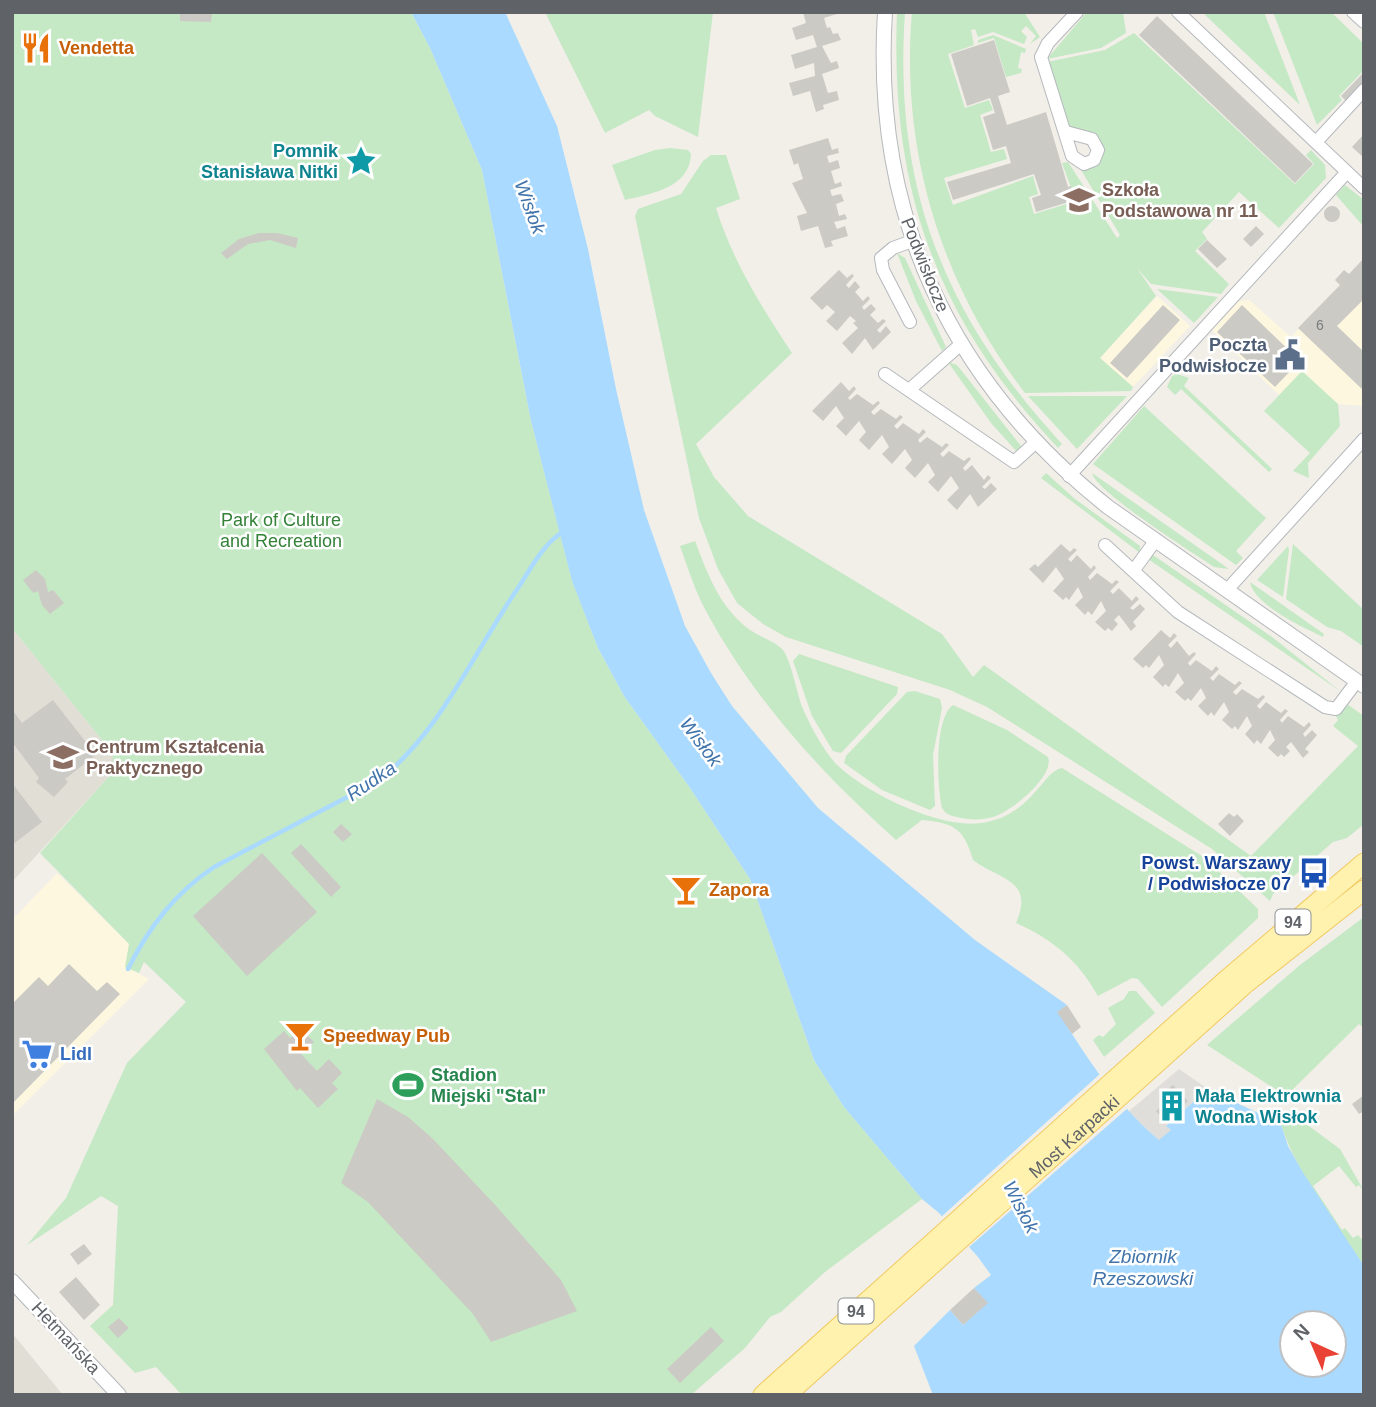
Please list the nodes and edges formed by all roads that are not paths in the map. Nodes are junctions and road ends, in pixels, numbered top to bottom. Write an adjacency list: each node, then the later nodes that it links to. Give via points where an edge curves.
1 (885, 12): 11 (street, Podwisłocze, via 886,124)
2 (1077, 12): 7 (street, via 1041,57)
3 (1178, 12): 8 (street)
4 (1353, 12): 5 (street)
5 (1364, 22)
6 (1364, 90): 8 (street)
7 (1066, 132)
8 (1316, 142): 9 (street)
9 (1347, 172): 10 (street); 18 (street)
10 (1364, 188)
11 (912, 241): 12 (street, via 881,258); 13 (street, Podwisłocze)
12 (910, 322)
13 (960, 345): 15 (street); 17 (street, Podwisłocze)
14 (885, 374): 15 (street)
15 (909, 390): 17 (street, via 1014,462)
16 (1364, 439): 22 (street)
17 (1035, 443): 18 (street, Podwisłocze)
18 (1069, 476): 19 (street, Podwisłocze)
19 (1155, 541): 21 (street); 22 (street, Podwisłocze)
20 (1105, 545): 21 (street)
21 (1134, 570): 23 (street, via 1178,612 1325,707 1336,709)
22 (1227, 590): 23 (street, Podwisłocze)
23 (1360, 684)
24 (1364, 863): 26 (main road, 94, via 1278,934)
25 (1364, 890): 26 (main road, 94)
26 (1121, 1085): 27 (main road, Most Karpacki / 94)
27 (955, 1233): 30 (main road, 94); 31 (main road, 94)
28 (12, 1281): 29 (street, Hetmańska)
29 (119, 1395)
30 (763, 1395)
31 (786, 1395)

